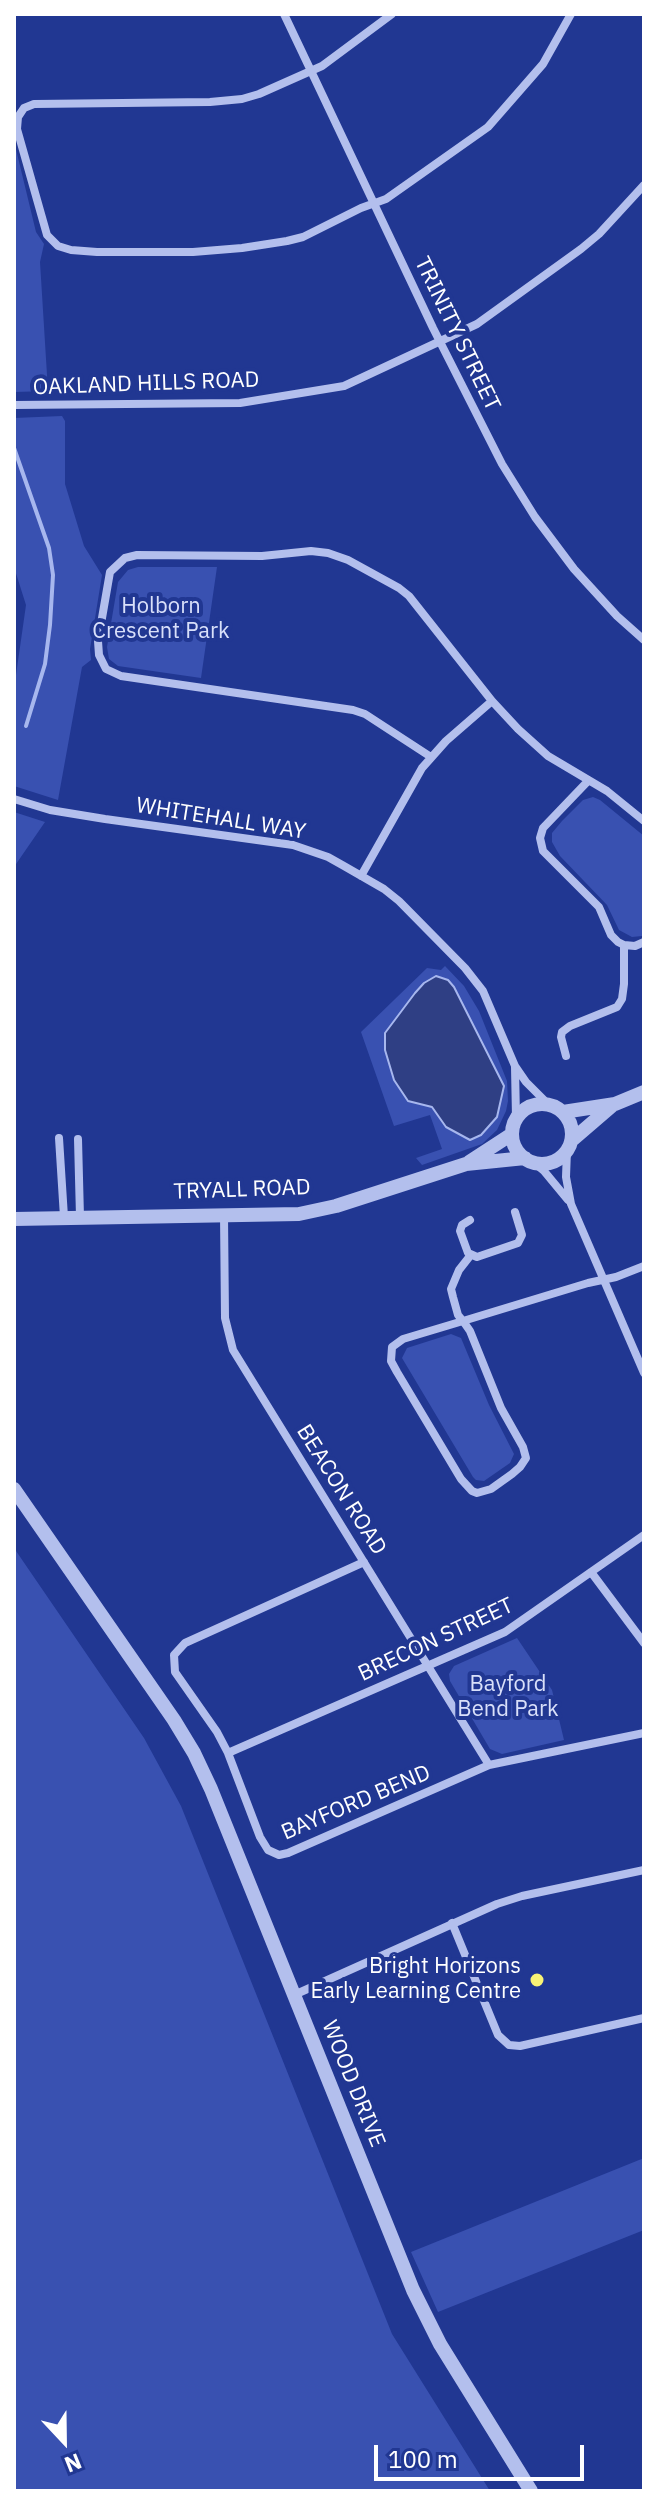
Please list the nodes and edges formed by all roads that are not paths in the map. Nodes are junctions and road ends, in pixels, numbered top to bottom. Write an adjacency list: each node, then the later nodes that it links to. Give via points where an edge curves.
1 (284, 14): 4 (street, TRINITY STREET)
2 (392, 14): 4 (street)
3 (571, 14): 6 (street, via 543,64 488,127)
4 (311, 70): 6 (street, TRINITY STREET); 6 (street, via 259,94 226,101 24,108 17,129 47,235 58,246 97,252 242,248 303,237)
5 (644, 185): 7 (street, OAKLAND HILLS ROAD, via 581,249 477,324)
6 (375, 203): 7 (street, TRINITY STREET)
7 (440, 342): 8 (street, OAKLAND HILLS ROAD, via 344,386 240,403); 9 (street, TRINITY STREET, via 486,436 535,517 595,593)
8 (14, 405)
9 (644, 640)
10 (492, 701): 11 (street); 11 (street, via 409,596 328,553 137,555 110,572 98,641 106,669 121,676 353,710); 12 (street, via 548,756)
11 (431, 757): 15 (street)
12 (588, 781): 14 (street); 17 (street, via 543,828 541,844 599,907 611,935)
13 (14, 799): 15 (street, WHITEHALL WAY, via 92,817 293,845)
14 (644, 821)
15 (361, 876): 19 (street, WHITEHALL WAY, via 399,901 465,968 483,991)
16 (644, 942): 17 (street)
17 (624, 945): 18 (street, via 622,999 617,1007 562,1032)
18 (566, 1056)
19 (515, 1066): 22 (street, WHITEHALL WAY); 24 (street, WHITEHALL WAY)
20 (644, 1092): 21 (street)
21 (615, 1104): 23 (street); 28 (street)
22 (549, 1105): 23 (street); 24 (street, via 531,1106)
23 (563, 1112): 28 (street, via 571,1125)
24 (516, 1118): 25 (street)
25 (512, 1134): 29 (street); 30 (street, TRYALL ROAD)
26 (59, 1138): 34 (street)
27 (78, 1139): 35 (street)
28 (569, 1145): 29 (street, via 552,1162); 31 (street, via 566,1177)
29 (529, 1160): 30 (street, TRYALL ROAD); 31 (street)
30 (466, 1164): 33 (street, TRYALL ROAD, via 316,1211)
31 (571, 1204): 40 (street)
32 (515, 1212): 38 (street, via 522,1235 518,1243)
33 (224, 1215): 35 (street, TRYALL ROAD); 45 (street, BEACON ROAD, via 225,1318 233,1350)
34 (64, 1217): 35 (street, TRYALL ROAD); 36 (street, TRYALL ROAD)
35 (80, 1217)
36 (14, 1219)
37 (470, 1220): 38 (street, via 460,1231)
38 (470, 1256): 41 (street, via 451,1289)
39 (644, 1266): 40 (street)
40 (603, 1280): 41 (street); 42 (street)
41 (463, 1321): 41 (street, via 403,1339 392,1347 391,1361 467,1486 484,1493 526,1458)
42 (644, 1373)
43 (14, 1489): 54 (street, WOOD DRIVE, via 189,1745)
44 (644, 1535): 46 (street, BRECON STREET)
45 (364, 1562): 48 (street, BEACON ROAD); 50 (street, BAYFORD BEND, via 176,1651 175,1672)
46 (591, 1572): 47 (street); 48 (street, BRECON STREET, via 512,1628)
47 (644, 1643)
48 (428, 1665): 50 (street, BRECON STREET); 51 (street, BEACON ROAD)
49 (644, 1733): 51 (street, BAYFORD BEND)
50 (228, 1753): 51 (street, BAYFORD BEND, via 263,1845 279,1855)
51 (489, 1765)
52 (644, 1870): 53 (street, via 522,1896)
53 (452, 1923): 54 (street); 55 (street, via 498,2035 509,2045)
54 (294, 1995): 56 (street, WOOD DRIVE, via 422,2310)
55 (644, 2018)
56 (531, 2491)

